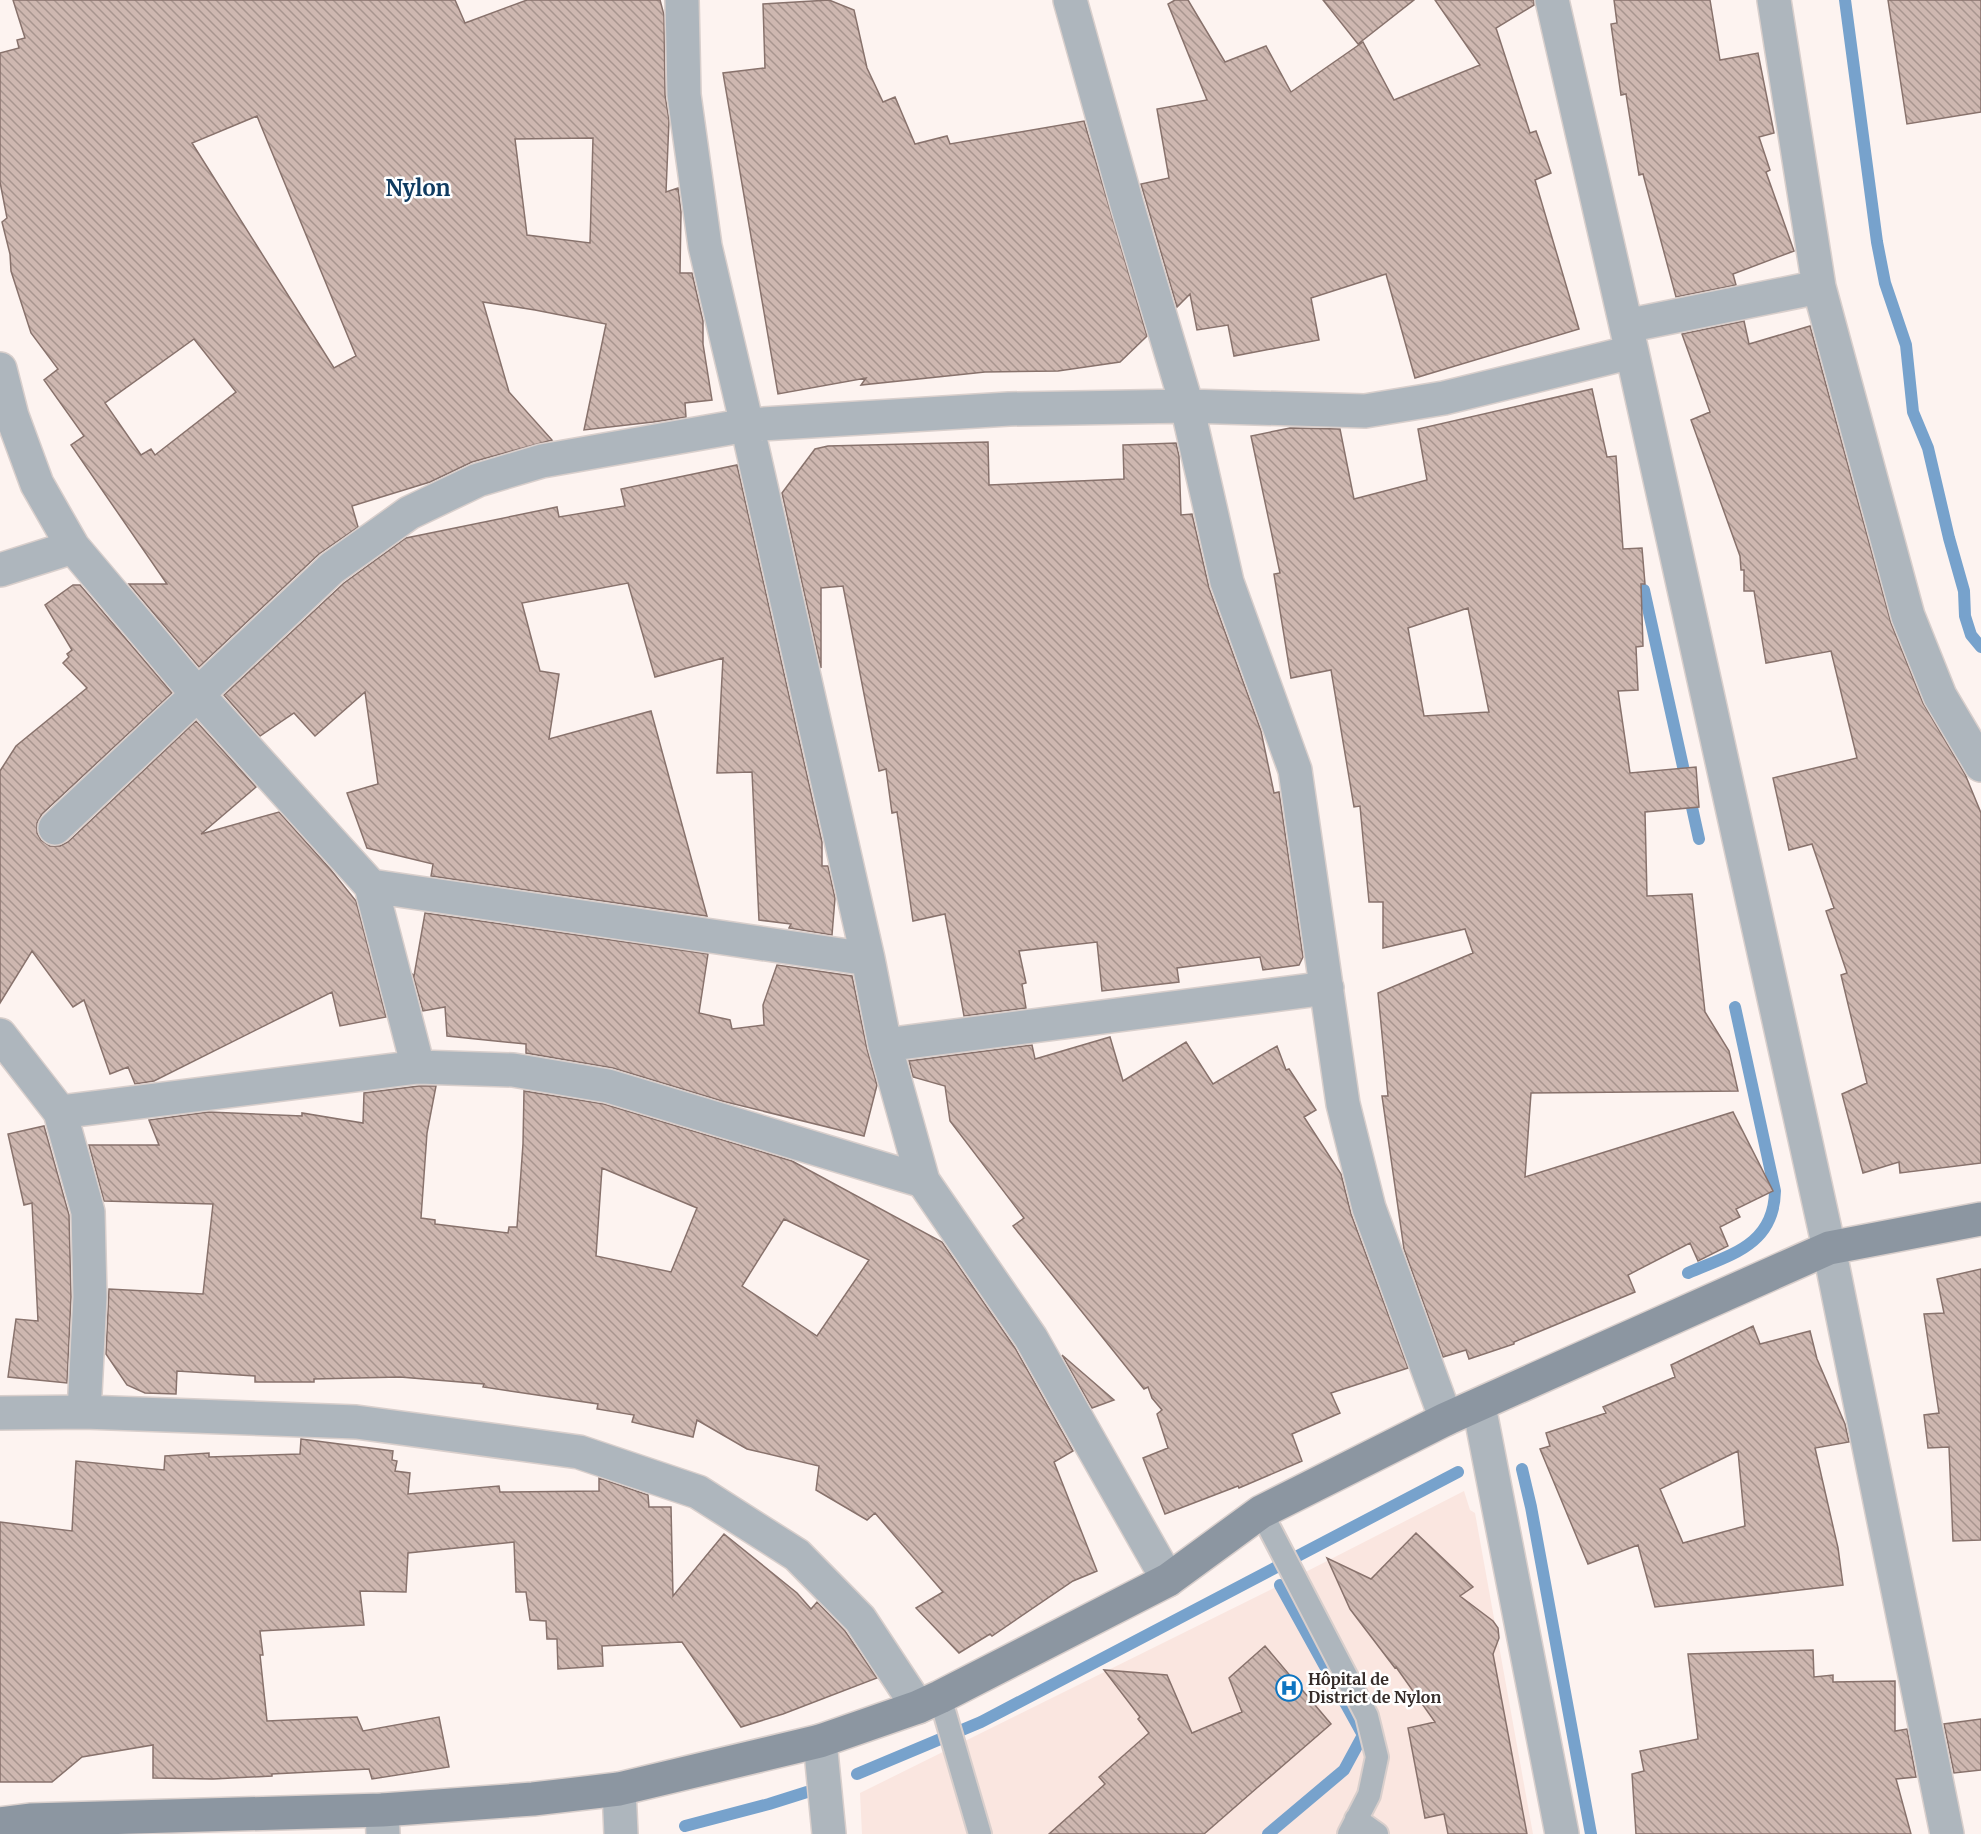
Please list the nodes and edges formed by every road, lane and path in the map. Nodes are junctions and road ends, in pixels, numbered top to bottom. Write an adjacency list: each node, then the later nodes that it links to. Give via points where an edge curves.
1 (682, 0): 9 (street, via 684,95 705,246)
2 (1070, 0): 8 (street)
3 (1552, 0): 6 (street)
4 (1774, 0): 5 (street)
5 (1819, 286): 6 (street); 13 (street, via 1908,616 1940,696)
6 (1629, 339): 8 (street, via 1444,398 1365,411); 24 (street)
7 (0, 369): 10 (street, via 37,484)
8 (1187, 406): 9 (street, via 1009,409); 17 (street, via 1227,582 1295,770)
9 (747, 425): 12 (street, via 542,461 478,480 418,508 332,568); 16 (street)
10 (73, 547): 11 (street); 12 (street)
11 (0, 570)
12 (198, 695): 14 (street); 15 (street)
13 (1981, 765)
14 (55, 828)
15 (371, 886): 16 (street); 20 (street)
16 (868, 959): 19 (street)
17 (1327, 988): 19 (street); 28 (street, via 1343,1104 1369,1208)
18 (0, 1035): 21 (street)
19 (885, 1045): 22 (street)
20 (418, 1067): 21 (street); 22 (street, via 513,1070 608,1086)
21 (60, 1112): 26 (street, via 88,1212 90,1297)
22 (923, 1181): 30 (street, via 1031,1338)
23 (1981, 1219): 24 (street)
24 (1829, 1248): 25 (street); 42 (street)
25 (1479, 1406): 28 (street); 41 (street)
26 (84, 1412): 27 (street); 31 (street, via 367,1424 579,1452 698,1492 797,1555 860,1619)
27 (0, 1413)
28 (1446, 1419): 29 (street)
29 (1261, 1512): 30 (street); 36 (lane, via 1367,1716 1377,1756 1369,1795)
30 (1168, 1580): 31 (street)
31 (929, 1702): 32 (street); 39 (lane)
32 (820, 1741): 33 (street); 38 (street)
33 (619, 1789): 34 (street); 37 (street)
34 (382, 1822): 35 (street)
35 (20, 1826)
36 (1352, 1827): 40 (lane)
37 (621, 1834)
38 (829, 1834)
39 (980, 1834)
40 (1377, 1834)
41 (1562, 1834)
42 (1947, 1834)

